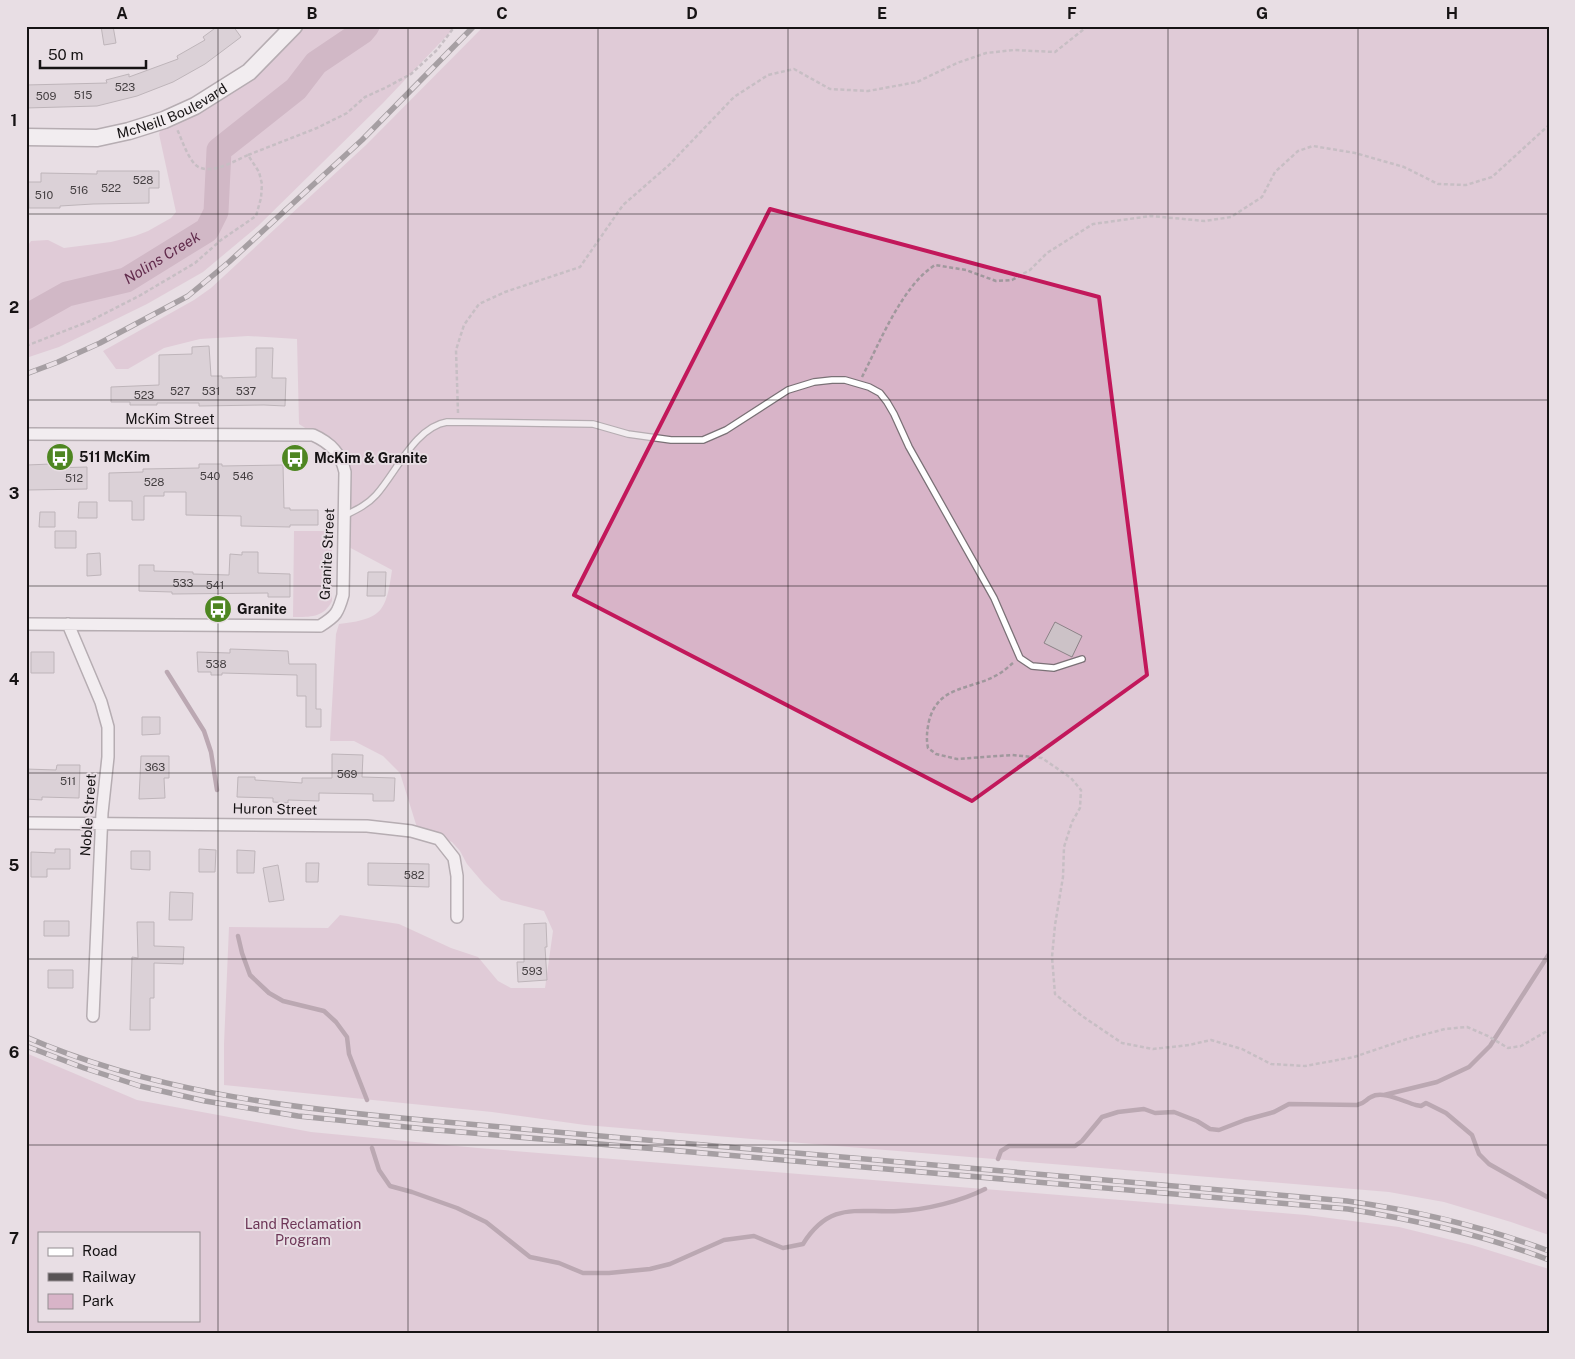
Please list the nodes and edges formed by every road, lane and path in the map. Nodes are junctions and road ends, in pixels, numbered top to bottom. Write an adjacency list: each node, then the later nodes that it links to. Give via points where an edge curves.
1 (294, 26): 4 (street, McNeill Boulevard, via 249,72)
2 (455, 26): 7 (path, via 437,50 412,74 365,97 347,113 317,128)
3 (1088, 26): 10 (path, via 1055,52 1014,50 986,53 917,82 868,92 830,89 794,69 761,79 734,97 669,165 623,205 580,267 479,304 464,325 456,350)
4 (171, 117): 6 (street, McNeill Boulevard, via 96,138); 7 (path, via 194,164 208,169)
5 (1549, 125): 9 (path, via 1492,177 1466,185 1438,184 1404,166 1313,146 1298,151 1275,172 1262,197 1231,217 1204,221 1151,216 1093,224 1012,280 996,281 966,270 935,265 906,294)
6 (26, 137)
7 (248, 155): 8 (path, via 260,172 262,184 256,216 195,263 139,296 90,321)
8 (26, 346)
9 (859, 384): 10 (lane, via 832,380 788,390 726,430 704,440 671,440 628,434 592,424); 16 (lane, via 880,393 887,402 994,598)
10 (458, 423): 13 (lane, via 437,424 420,436 377,494 366,505)
11 (26, 434): 12 (street, McKim Street)
12 (313, 435): 13 (street, Granite Street, via 326,441 342,460 345,472)
13 (344, 516): 15 (street, Granite Street, via 343,594 339,611 320,626)
14 (26, 624): 15 (street, Granite Street)
15 (68, 624): 19 (street, Noble Street, via 101,702 108,727)
16 (1020, 658): 17 (lane, via 1032,666 1054,668); 22 (path, via 997,675 940,699 931,714 925,737 928,748 936,754 957,758 1042,758 1071,778 1080,790 1080,808 1064,847 1052,957 1056,994 1082,1016 1122,1043 1152,1048 1211,1040 1271,1064 1305,1066 1354,1057 1445,1030 1467,1027 1508,1048 1521,1046)
17 (1082, 659)
18 (26, 823): 19 (street, Huron Street)
19 (101, 824): 20 (street, Huron Street, via 367,826 438,839 454,858); 21 (street, Noble Street)
20 (457, 917)
21 (93, 1016)
22 (1549, 1030)

